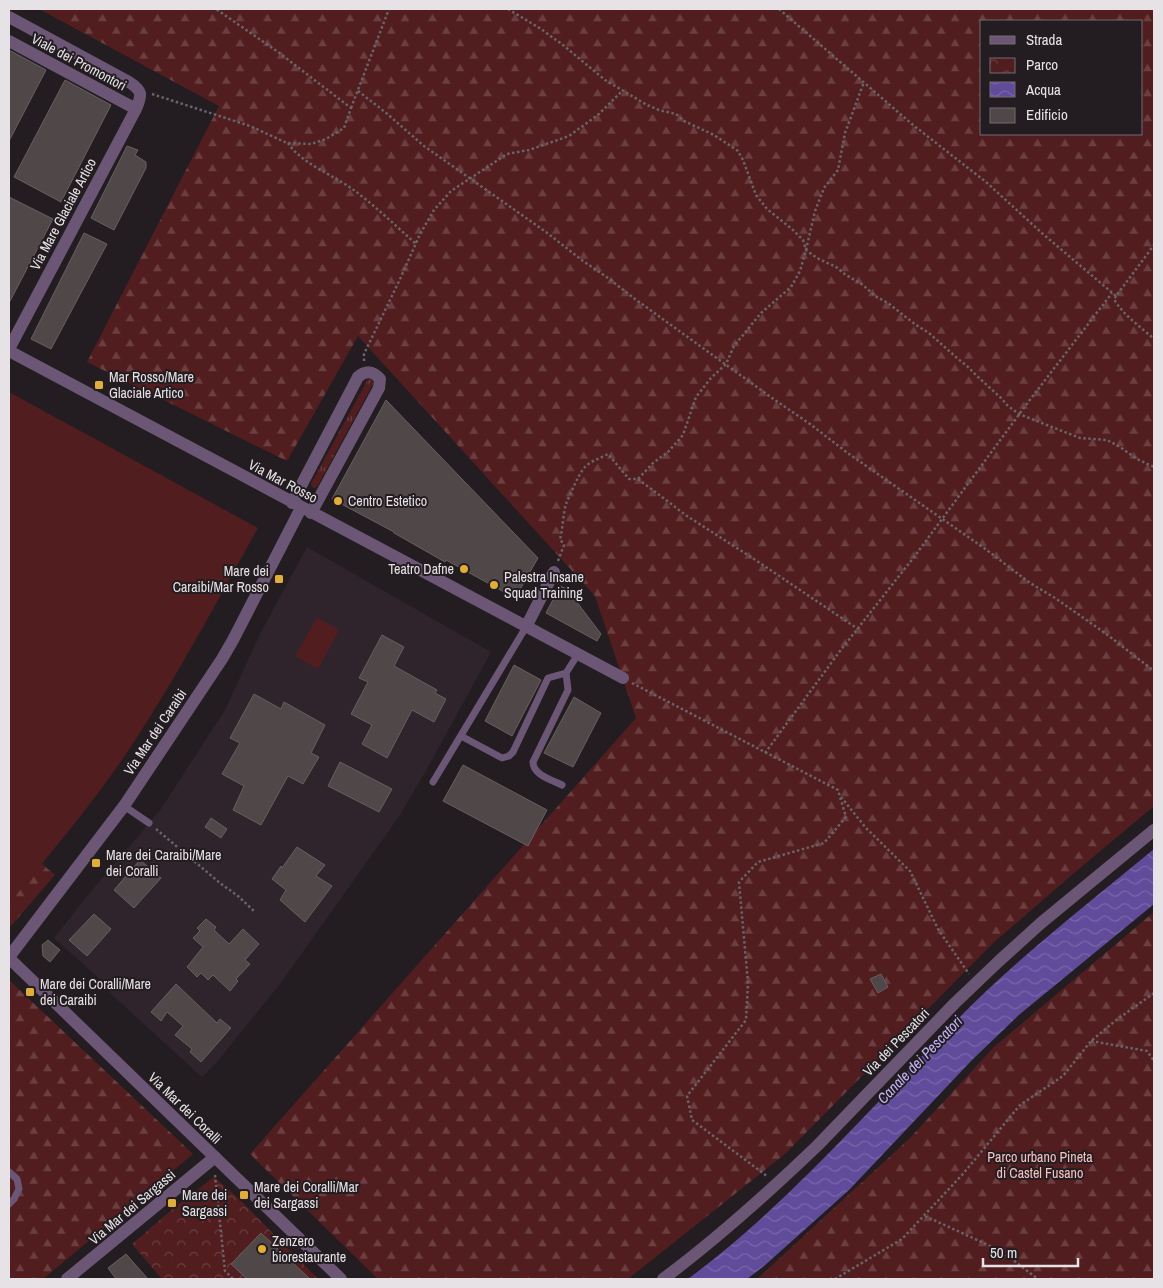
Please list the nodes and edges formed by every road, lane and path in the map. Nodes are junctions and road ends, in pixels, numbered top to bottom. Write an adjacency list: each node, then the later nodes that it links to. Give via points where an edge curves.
1 (216, 9): 11 (path)
2 (389, 9): 10 (path)
3 (508, 9): 8 (path, via 541,29 605,80)
4 (779, 9): 7 (path)
5 (9, 16): 9 (street, Viale dei Promontori)
6 (9, 41): 12 (street, Viale dei Promontori)
7 (864, 82): 17 (path, via 845,133 838,170 824,188 818,203); 18 (path, via 986,182)
8 (623, 90): 14 (path, via 599,114 569,136 508,154); 17 (path, via 647,105 676,114 738,151 756,196 803,240)
9 (140, 91): 12 (street, Via Mare Glaciale Artico); 13 (path, via 250,126)
10 (358, 91): 11 (path); 14 (path)
11 (351, 108): 13 (path, via 344,128 326,139 310,144)
12 (136, 109): 21 (street, Via Mare Glaciale Artico)
13 (287, 143): 15 (path, via 304,159 352,189)
14 (470, 179): 15 (path, via 451,191 434,210); 22 (path)
15 (416, 244): 23 (path, via 364,354)
16 (1154, 245): 19 (path)
17 (806, 250): 22 (path, via 791,287 761,313 734,346); 24 (path, via 836,266 929,333)
18 (1112, 293): 19 (path); 24 (path)
19 (1116, 296): 20 (path, via 1117,305)
20 (1154, 339)
21 (9, 350): 27 (street, Via Mar Rosso)
22 (726, 364): 26 (path, via 696,397 683,435); 28 (path)
23 (365, 372): 27 (street, Via Mar dei Caraibi, via 358,377); 27 (street, Via Mar dei Caraibi, via 374,373 380,379 379,388)
24 (1019, 414): 25 (path, via 1080,438 1107,440); 28 (path)
25 (1154, 467)
26 (638, 479): 29 (path, via 629,479 608,454 585,467 566,505 560,539 564,546); 31 (path, via 687,516)
27 (302, 508): 30 (street, Via Mar Rosso); 42 (street, Via Mar dei Caraibi, via 226,652)
28 (942, 519): 31 (path); 33 (path)
29 (554, 572): 30 (street)
30 (526, 627): 32 (street, Via Mar Rosso); 36 (lane)
31 (858, 629): 37 (path)
32 (578, 654): 34 (lane); 35 (street, Via Mar Rosso)
33 (1154, 671)
34 (566, 673): 36 (lane, via 548,678 509,756 502,758); 39 (lane, via 568,690 533,762 536,772)
35 (622, 678): 37 (path)
36 (461, 736): 38 (lane)
37 (765, 753): 41 (path, via 838,790)
38 (434, 782)
39 (562, 785)
40 (835, 790): 41 (path)
41 (839, 795): 47 (path, via 866,828 910,871 938,929); 53 (path, via 846,817 824,843 758,862 739,882 748,983 746,1020 687,1096 692,1120)
42 (124, 806): 43 (lane); 46 (street, Via Mar dei Caraibi)
43 (149, 823): 45 (path)
44 (1154, 830): 47 (street, Via dei Pescatori, via 1034,929)
45 (255, 912)
46 (9, 957): 51 (street, Via Mar dei Coralli)
47 (975, 983): 53 (street, Via dei Pescatori)
48 (1154, 993): 49 (path)
49 (1091, 1041): 50 (path, via 1147,1051); 55 (path, via 1063,1076 1020,1105)
50 (1154, 1061)
51 (214, 1158): 56 (street, Via Mar dei Sargassi); 57 (path, via 225,1271); 58 (street, Via Mar dei Coralli)
52 (9, 1172): 54 (lane, via 17,1179 19,1189)
53 (778, 1184): 59 (street, Via dei Pescatori)
54 (9, 1204)
55 (924, 1216): 60 (path, via 902,1239); 61 (path, via 1001,1250)
56 (67, 1279)
57 (233, 1279)
58 (341, 1279)
59 (663, 1279)
60 (835, 1279)
61 (1038, 1279)

